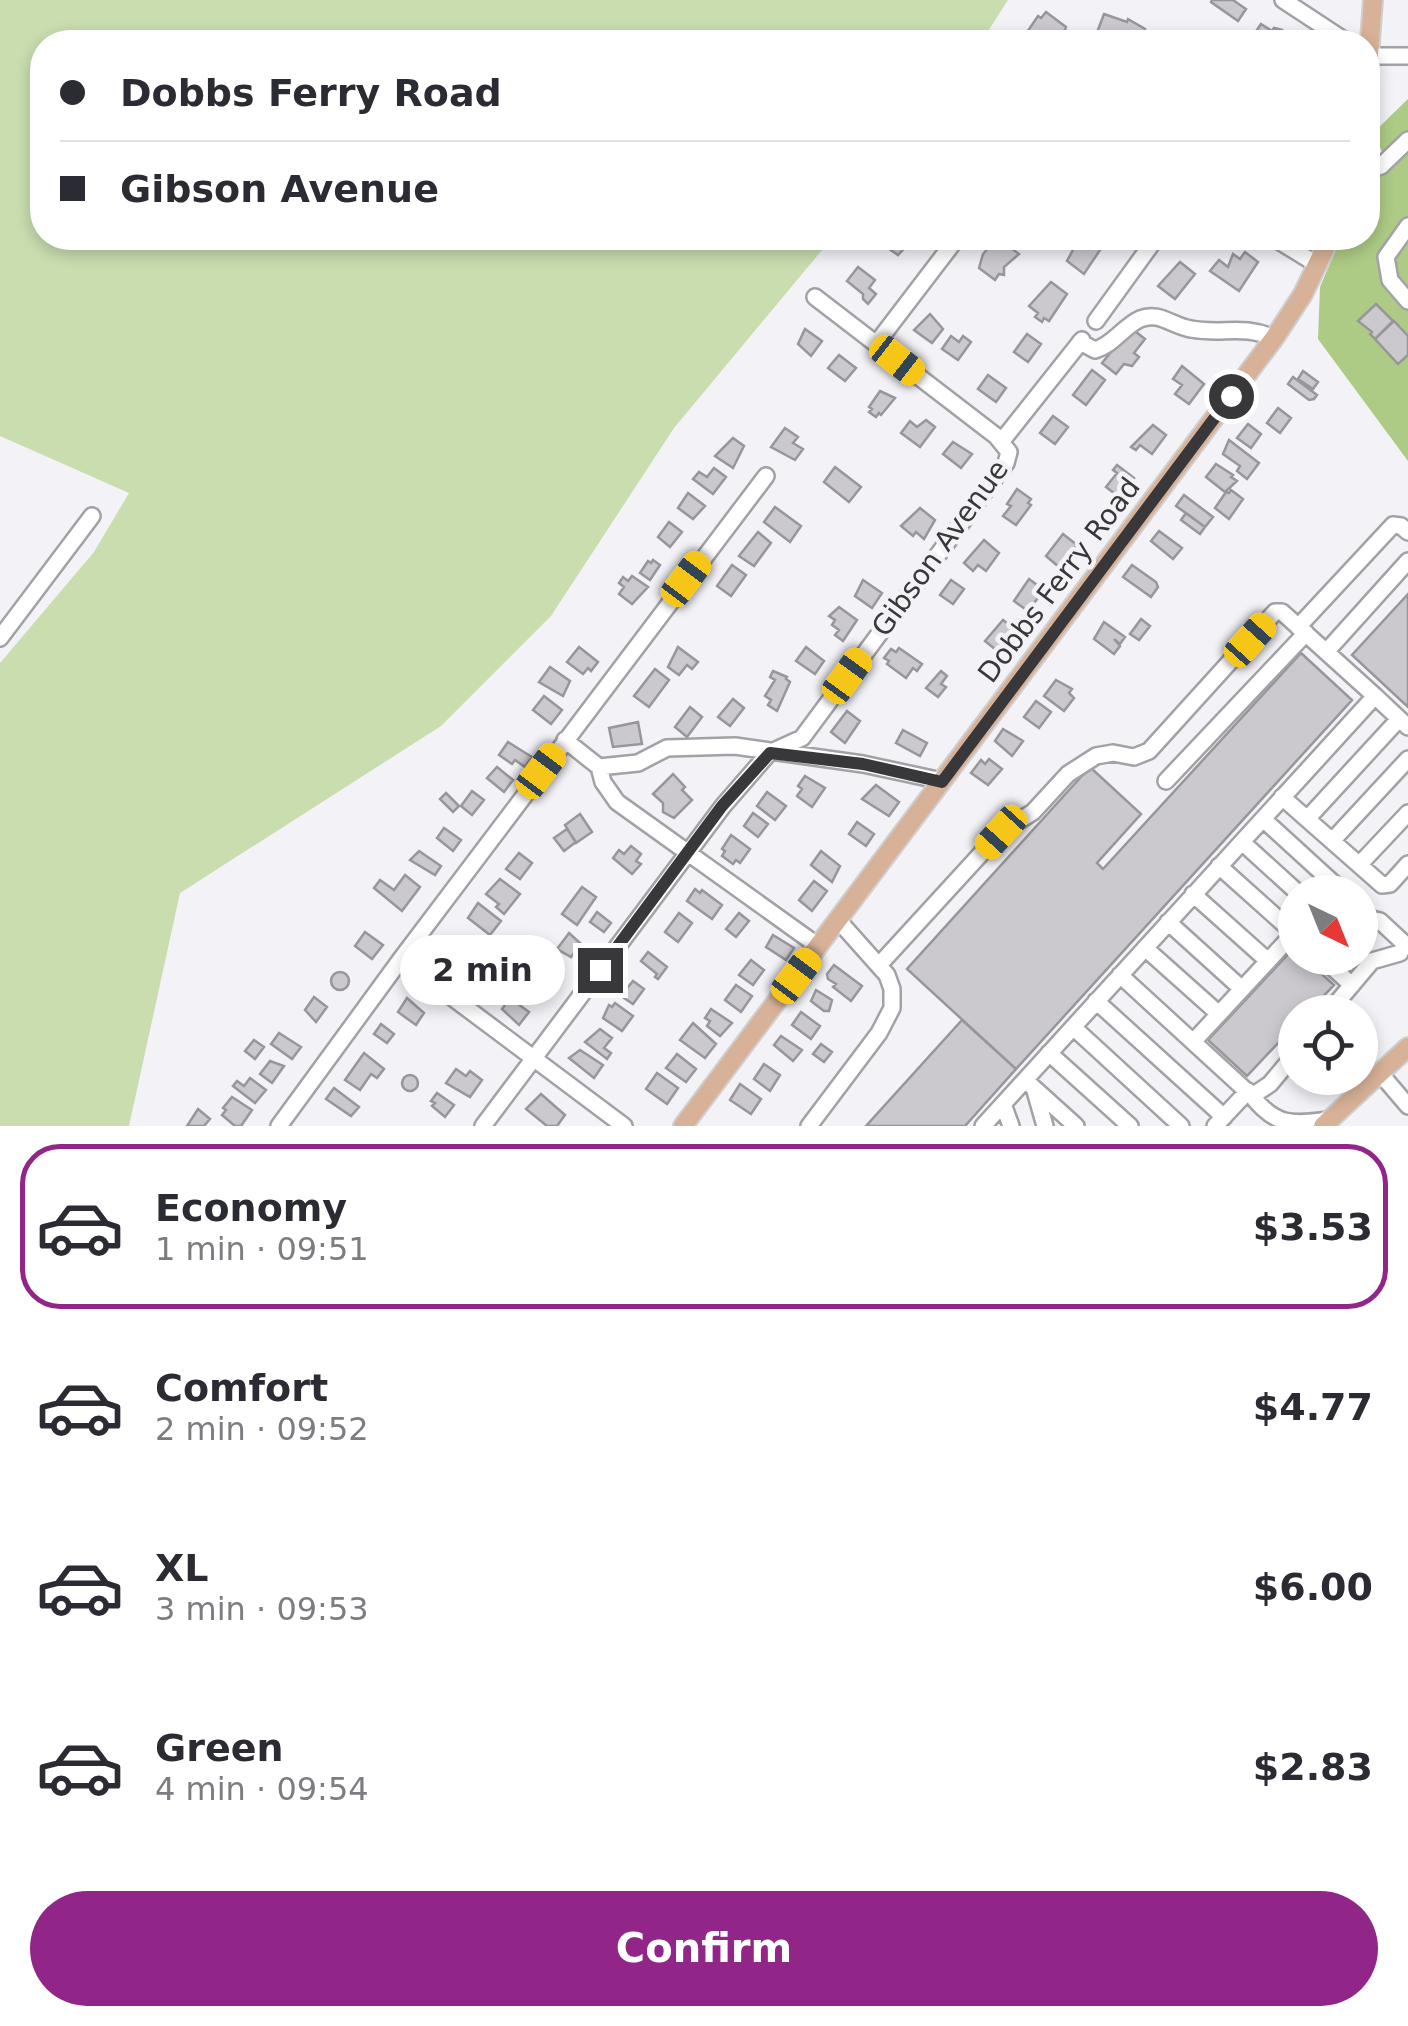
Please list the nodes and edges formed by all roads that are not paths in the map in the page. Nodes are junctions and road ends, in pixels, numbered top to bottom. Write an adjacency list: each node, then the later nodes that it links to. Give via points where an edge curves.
1 (1283, 0): 3 (street)
2 (1373, 0): 4 (main road)
3 (1329, 30)
4 (1371, 30)
5 (1408, 56): 6 (street)
6 (1380, 60)
7 (1408, 140): 8 (street)
8 (1380, 166)
9 (1408, 226): 10 (street)
10 (1393, 244): 15 (street); 18 (street, via 1386,266)
11 (948, 250): 21 (street)
12 (1147, 250): 19 (street)
13 (1294, 250): 16 (street)
14 (1325, 250): 16 (main road, Dobbs Ferry Road)
15 (1408, 255)
16 (1318, 265): 20 (main road, Dobbs Ferry Road)
17 (815, 297): 21 (street)
18 (1408, 301)
19 (1096, 321)
20 (1274, 338): 22 (street, Gibson Avenue, via 1254,329 1185,329 1160,316 1138,320 1103,348 1081,341); 36 (main road, Dobbs Ferry Road)
21 (876, 344): 22 (street)
22 (1001, 442): 33 (street, Gibson Avenue, via 1010,452 1006,463 802,738)
23 (766, 476): 32 (street)
24 (92, 516): 28 (street)
25 (1408, 532): 27 (street, via 1394,525)
26 (1408, 561): 29 (street)
27 (1302, 630): 29 (street); 37 (street); 62 (street, via 1276,612 1149,752 1096,756 1068,774 1033,812 1001,832)
28 (0, 638)
29 (1326, 652): 30 (street)
30 (1375, 696): 31 (street); 38 (street)
31 (1404, 723): 41 (street)
32 (565, 740): 35 (street); 60 (street)
33 (774, 751): 35 (street, via 668,748 638,763); 36 (street); 44 (street, Gibson Avenue)
34 (1408, 759): 42 (street)
35 (599, 767): 44 (street, via 618,802)
36 (942, 782): 52 (main road, Dobbs Ferry Road)
37 (1166, 782)
38 (1282, 797): 40 (street); 41 (street)
39 (1408, 813): 46 (street)
40 (1262, 819): 43 (street); 49 (street)
41 (1307, 819): 42 (street)
42 (1332, 841): 46 (street)
43 (1242, 842): 47 (street); 48 (street)
44 (689, 852): 55 (street); 75 (street, Gibson Avenue)
45 (1408, 864): 46 (street, via 1386,886)
46 (1359, 865)
47 (1219, 866): 50 (street); 51 (street)
48 (1278, 875)
49 (1324, 875)
50 (1194, 894): 54 (street); 61 (street)
51 (1278, 918)
52 (838, 920): 55 (main road, Dobbs Ferry Road); 62 (street)
53 (1378, 920): 58 (street)
54 (1168, 922): 56 (street); 67 (street)
55 (818, 946): 87 (main road, Dobbs Ferry Road)
56 (1145, 948): 63 (street); 70 (street)
57 (1278, 951): 61 (street)
58 (1405, 954): 59 (street)
59 (1378, 955)
60 (400, 959): 75 (street); 84 (street)
61 (1268, 961): 67 (street)
62 (880, 964): 88 (street, via 892,1008)
63 (1120, 975): 69 (street); 72 (street)
64 (1341, 975): 66 (street)
65 (1357, 975): 66 (street)
66 (1352, 985): 68 (street)
67 (1242, 989): 70 (street)
68 (1343, 995)
69 (1096, 1001): 71 (street); 82 (street)
70 (1220, 1014): 72 (street)
71 (1073, 1027): 74 (street); 94 (street)
72 (1193, 1042): 79 (street)
73 (1408, 1048): 76 (main road)
74 (1049, 1053): 78 (street); 93 (street)
75 (534, 1059): 85 (street, Gibson Avenue); 86 (street)
76 (1379, 1072): 81 (street); 83 (main road)
77 (1278, 1074): 79 (street)
78 (1030, 1084): 80 (street); 91 (street); 92 (street)
79 (1250, 1093): 82 (street); 83 (street, via 1277,1121)
80 (1003, 1104): 89 (street); 90 (street)
81 (1408, 1106)
82 (1220, 1122)
83 (1332, 1122)
84 (279, 1126)
85 (483, 1126)
86 (624, 1126)
87 (683, 1126)
88 (809, 1126)
89 (983, 1126)
90 (1011, 1126)
91 (1044, 1126)
92 (1076, 1126)
93 (1130, 1126)
94 (1182, 1126)

